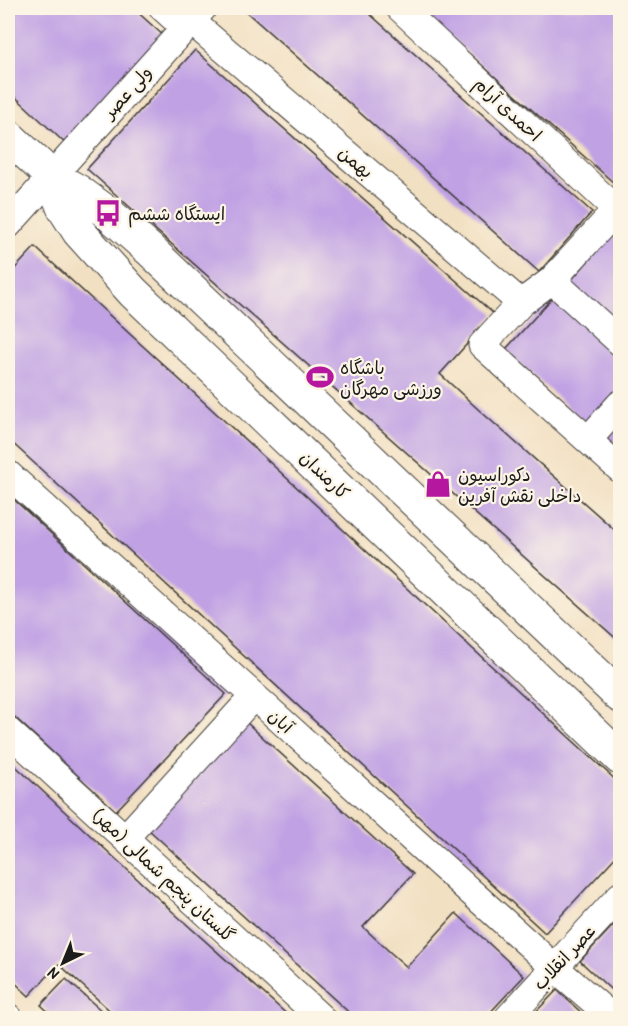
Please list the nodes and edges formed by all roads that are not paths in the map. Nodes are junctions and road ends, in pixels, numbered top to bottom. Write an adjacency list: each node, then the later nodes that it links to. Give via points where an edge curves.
1 (163, 8): 3 (street, بهمن)
2 (400, 8): 6 (street, احمدی آرام)
3 (193, 19): 5 (street, ولی عصر); 9 (street, بهمن)
4 (8, 136): 5 (main road, کارمندان)
5 (51, 176): 7 (street, ولی عصر); 15 (main road, کارمندان, via 78,190 150,249); 18 (main road, کارمندان, via 63,207 79,232 133,292)
6 (619, 208): 8 (street)
7 (8, 225)
8 (552, 280): 9 (street); 10 (street)
9 (521, 303): 12 (street, via 482,345)
10 (621, 342)
11 (621, 404): 12 (street)
12 (588, 440): 13 (street)
13 (621, 469)
14 (8, 474): 16 (street, آبان)
15 (621, 696)
16 (254, 697): 19 (street); 21 (street, آبان)
17 (8, 731): 19 (street, گلستان پنجم شمالی (مهر))
18 (621, 758)
19 (125, 838): 22 (street, گلستان پنجم شمالی (مهر))
20 (621, 896): 21 (street, عصر انقلاب)
21 (554, 967): 23 (street, عصر انقلاب); 24 (street, آبان)
22 (321, 1018)
23 (508, 1018)
24 (613, 1018)

